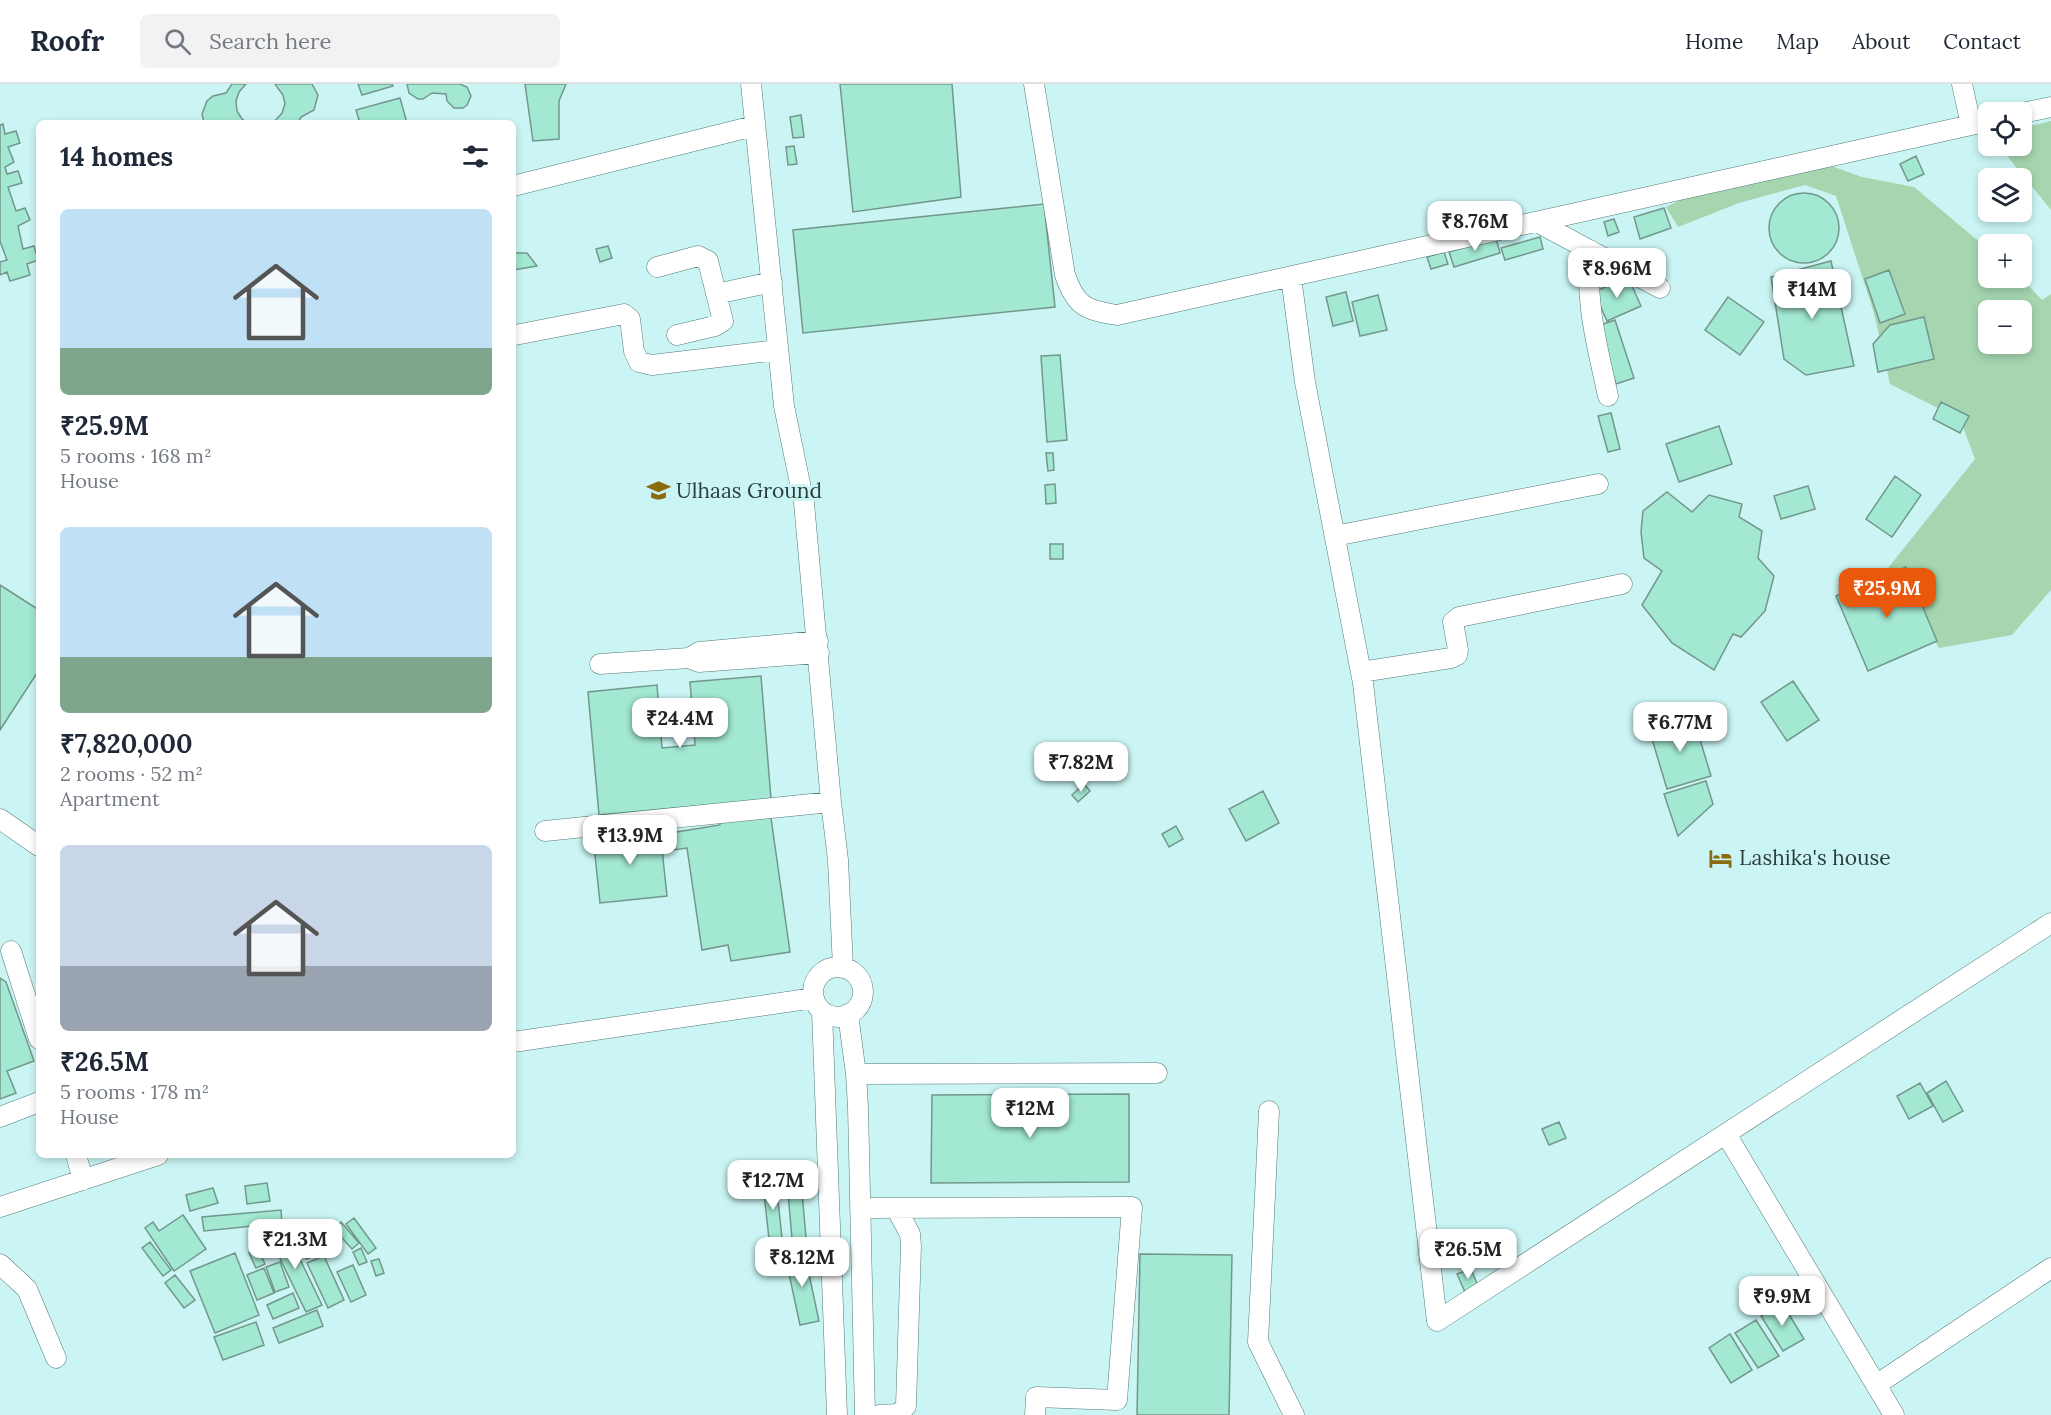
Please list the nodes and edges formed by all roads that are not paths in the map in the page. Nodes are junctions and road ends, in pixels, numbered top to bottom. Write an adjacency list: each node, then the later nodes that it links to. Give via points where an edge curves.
1 (751, 84): 8 (street)
2 (1034, 84): 13 (street, via 1065,275 1072,294 1089,310 1117,315)
3 (1962, 84): 6 (street)
4 (2051, 107): 5 (street)
5 (2032, 111)
6 (1978, 119)
7 (1978, 123): 10 (street)
8 (754, 126): 9 (street); 14 (street)
9 (516, 185)
10 (1537, 222): 11 (street); 13 (street)
11 (1590, 250): 15 (street); 22 (street, via 1590,316)
12 (657, 267): 16 (street, via 698,256 705,258)
13 (1291, 277): 24 (street, via 1305,382)
14 (772, 282): 16 (street); 20 (street)
15 (1660, 288)
16 (716, 294): 17 (street, via 723,321)
17 (719, 324): 18 (street); 21 (street)
18 (677, 334)
19 (516, 335): 21 (street, via 624,314 630,319 639,362 652,365)
20 (778, 350): 21 (street); 26 (street, via 784,406 804,503)
21 (725, 357)
22 (1608, 396)
23 (1598, 484): 24 (street)
24 (1335, 537): 28 (street)
25 (1622, 584): 28 (street, via 1459,617 1453,622 1457,656)
26 (818, 647): 27 (street, via 699,662 689,658); 29 (street)
27 (600, 664)
28 (1361, 672): 45 (street, via 1437,1322)
29 (831, 802): 31 (street); 35 (street)
30 (0, 819): 32 (street)
31 (545, 831)
32 (36, 844)
33 (2051, 923): 45 (street)
34 (11, 951): 38 (street)
35 (843, 968): 36 (street, via 827,970 816,982); 37 (street, via 857,976 863,991 858,1006)
36 (818, 1004): 37 (street, via 837,1017); 39 (street); 57 (street)
37 (848, 1014): 40 (street)
38 (36, 1030)
39 (516, 1042)
40 (856, 1074): 41 (street); 52 (street)
41 (1156, 1074)
42 (36, 1103): 44 (street)
43 (1269, 1111): 61 (street, via 1258,1342)
44 (0, 1117)
45 (1726, 1134): 56 (street)
46 (76, 1158): 49 (street)
47 (140, 1158): 48 (street)
48 (110, 1163): 49 (street)
49 (83, 1180): 50 (street)
50 (0, 1207)
51 (896, 1208): 52 (street); 59 (street, via 910,1234 911,1246 906,1406 899,1414); 60 (street, via 1132,1207 1117,1400 1036,1397)
52 (860, 1209): 58 (street)
53 (0, 1264): 55 (street, via 27,1289)
54 (2051, 1268): 56 (street)
55 (56, 1358)
56 (1876, 1385): 62 (street)
57 (837, 1415)
58 (865, 1415)
59 (879, 1415)
60 (1035, 1415)
61 (1294, 1415)
62 (1894, 1415)

